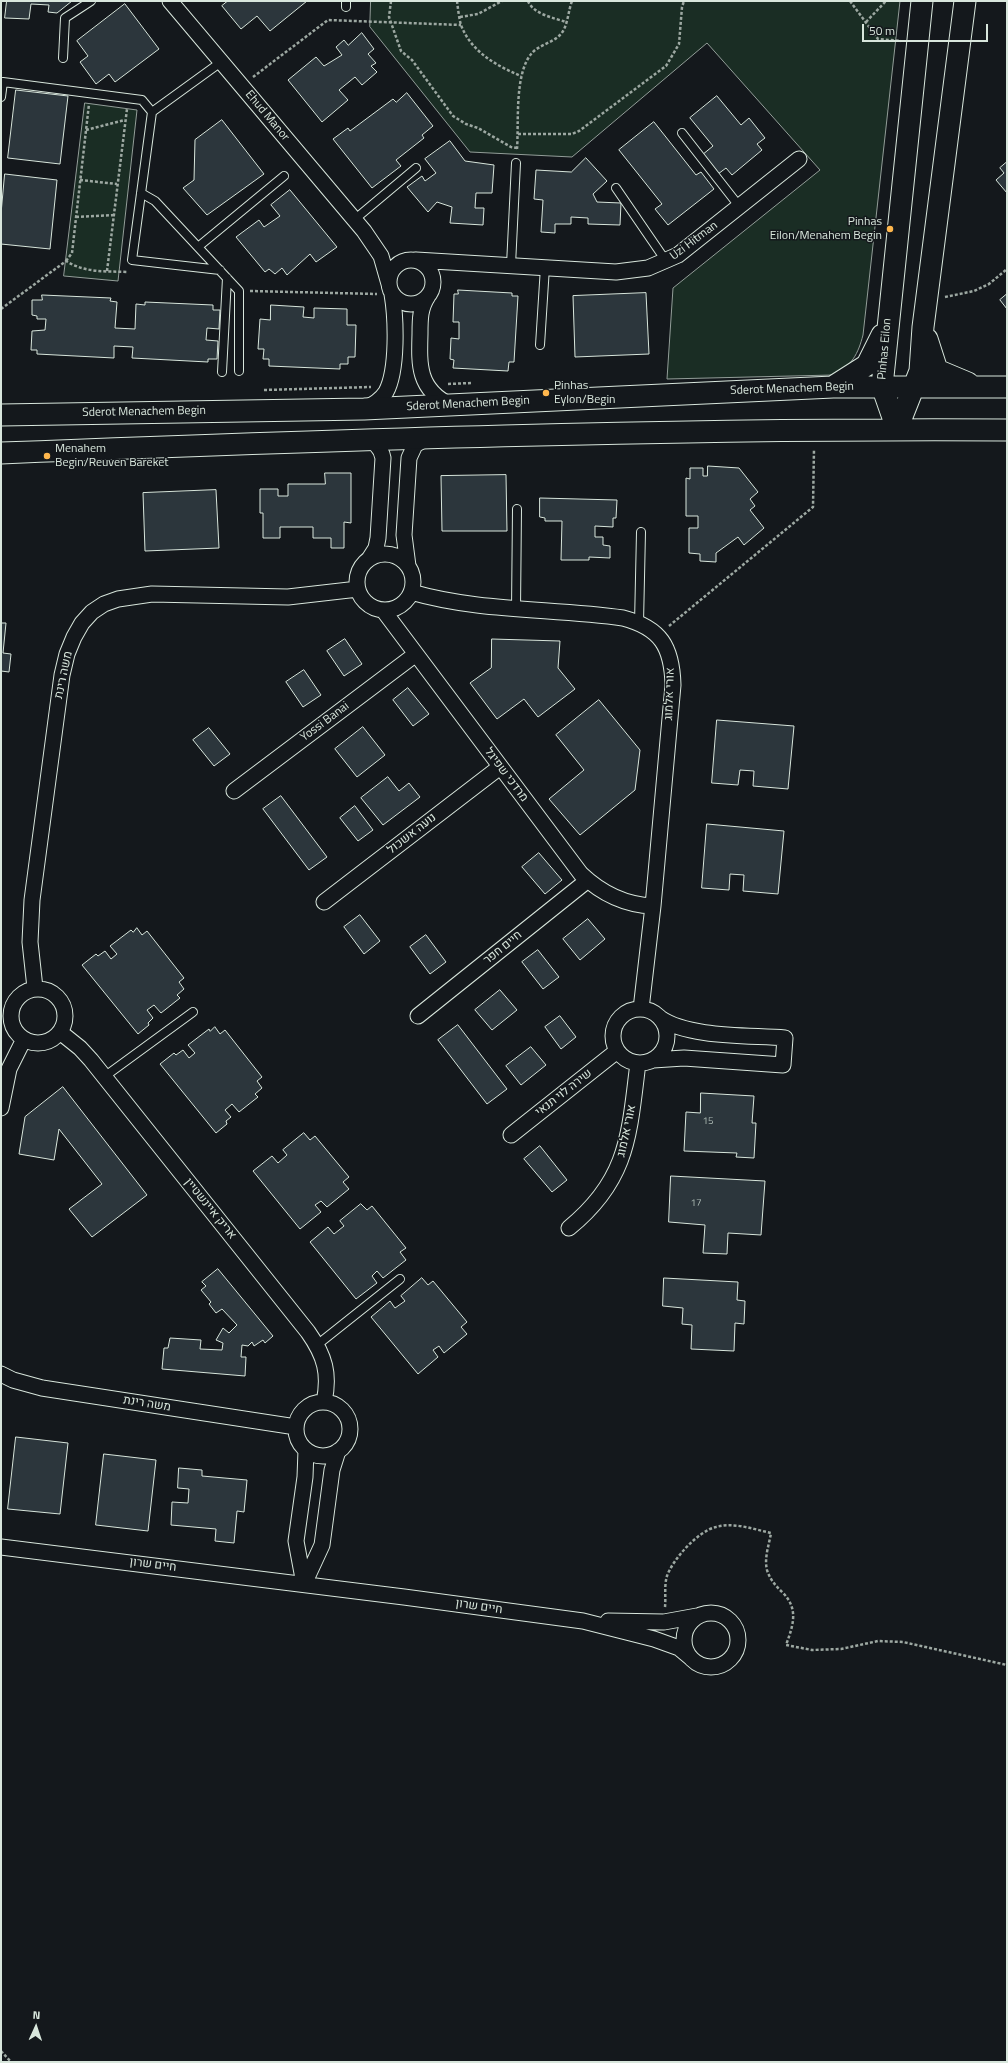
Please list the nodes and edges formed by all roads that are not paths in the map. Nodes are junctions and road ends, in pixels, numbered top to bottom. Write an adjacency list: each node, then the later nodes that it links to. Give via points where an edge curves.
1 (91, 1): 5 (lane, via 66,18)
2 (170, 1): 6 (street, Ehud Manor)
3 (922, 1): 29 (street, Pinhas Eilon)
4 (965, 1): 30 (street)
5 (63, 58)
6 (221, 62): 8 (lane); 17 (street, Ehud Manor)
7 (1, 97): 8 (lane, via 3,82 142,100)
8 (152, 112): 15 (lane)
9 (682, 133): 16 (lane)
10 (799, 159): 16 (street, Uzi Hitman)
11 (516, 163): 23 (lane)
12 (416, 168): 17 (lane)
13 (284, 176): 19 (lane)
14 (616, 188): 21 (lane)
15 (141, 193): 19 (lane, via 155,201); 25 (lane, via 132,260)
16 (739, 206): 21 (street, Uzi Hitman, via 678,255)
17 (354, 220): 18 (street, Ehud Manor)
18 (364, 231): 20 (street, Ehud Manor, via 388,250); 27 (street, Ehud Manor, via 380,256)
19 (198, 247): 25 (lane)
20 (412, 260): 22 (street, Uzi Hitman); 27 (street, via 399,263 394,268 389,277); 28 (street, via 425,265 429,270 433,279)
21 (666, 261): 24 (street, Uzi Hitman, via 648,268 622,272)
22 (474, 263): 23 (street, Uzi Hitman); 28 (street, Uzi Hitman, via 445,273)
23 (511, 265): 24 (street, Uzi Hitman)
24 (545, 267): 31 (lane)
25 (220, 270): 26 (lane)
26 (227, 278): 32 (lane, via 239,291); 33 (lane)
27 (391, 289): 28 (street, via 400,301 410,304 420,302); 40 (street, Ehud Manor, via 395,332 390,381 380,399)
28 (430, 291): 39 (street, via 420,315 420,370 432,392)
29 (887, 326): 34 (street, Pinhas Eilon); 36 (street, via 867,365)
30 (923, 327): 35 (street, via 937,370); 37 (street, via 920,371)
31 (540, 345)
32 (239, 371)
33 (222, 372)
34 (882, 386): 36 (street, Sderot Menachem Begin); 37 (street, Sderot Menachem Begin); 42 (street, Pinhas Eilon)
35 (976, 386): 37 (street, Sderot Menachem Begin); 38 (street, Sderot Menachem Begin)
36 (833, 387): 39 (street, Sderot Menachem Begin)
37 (915, 387): 42 (street)
38 (1007, 387)
39 (450, 404): 40 (street, Sderot Menachem Begin)
40 (364, 409): 41 (street, Sderot Menachem Begin)
41 (2, 414)
42 (897, 429): 43 (street); 44 (street)
43 (1007, 430)
44 (427, 438): 45 (street); 50 (street, via 415,445 409,458 404,535)
45 (362, 439): 46 (street); 49 (street, via 378,446 383,458 378,538 376,548)
46 (1, 453)
47 (517, 509): 53 (lane)
48 (641, 532): 55 (lane)
49 (369, 559): 50 (street, via 377,555 390,555 399,558); 51 (street, via 358,572)
50 (408, 566): 52 (street, via 412,579)
51 (358, 589): 54 (street, via 367,603); 62 (street, משה רינת, via 288,597 172,594 134,596 104,604 82,623 69,648 62,675 33,892 30,942)
52 (411, 592): 53 (street, אורי אלמוג, via 452,602); 54 (street, via 400,605)
53 (516, 609): 55 (street, אורי אלמוג, via 608,616)
54 (383, 610): 56 (street, מרדכי שפיגל)
55 (639, 623): 61 (street, אורי אלמוג, via 658,635 666,647 672,685)
56 (416, 654): 57 (street, מרדכי שפיגל); 58 (street, Yossi Banai)
57 (500, 767): 59 (street, מרדכי שפיגל, via 576,868); 60 (street, נועה אשכול)
58 (234, 791)
59 (588, 880): 61 (street, מרדכי שפיגל, via 601,891 616,898 634,904); 65 (street, חיים חפר)
60 (324, 902)
61 (653, 906): 63 (street, אורי אלמוג)
62 (34, 988): 67 (street, via 52,992 61,1001 65,1017); 68 (street, via 19,995 11,1010 13,1027)
63 (641, 1009): 66 (street, via 650,1011); 69 (street, via 629,1011 616,1022 612,1035)
64 (193, 1012): 71 (lane)
65 (418, 1016)
66 (660, 1018): 70 (street, via 666,1029 667,1042 661,1053); 70 (street, via 675,1026 697,1032 785,1038 784,1065 684,1058)
67 (60, 1032): 68 (street, via 41,1043); 71 (street, אריק איינשטיין, via 80,1048)
68 (24, 1039): 72 (street, via 9,1068)
69 (617, 1051): 70 (street, via 626,1060); 73 (street, שירה לוי תנאי)
70 (646, 1062): 74 (street, אורי אלמוג, via 620,1165 598,1200)
71 (104, 1077): 76 (street, אריק איינשטיין)
72 (1, 1108)
73 (511, 1135)
74 (569, 1228)
75 (400, 1279): 76 (lane)
76 (317, 1345): 78 (street, אריק איינשטיין, via 327,1379)
77 (1, 1374): 79 (street, משה רינת, via 42,1388)
78 (324, 1402): 79 (street, via 315,1403 305,1409 299,1415); 81 (street, via 340,1408 349,1422 348,1439)
79 (296, 1428): 80 (street, via 298,1440)
80 (306, 1450): 81 (street, via 321,1456); 83 (street, via 296,1542)
81 (338, 1451): 83 (street, via 332,1470 322,1545)
82 (1, 1547): 83 (street, חיים שרון)
83 (304, 1584): 85 (street, חיים שרון)
84 (700, 1615): 85 (street, חיים שרון, via 664,1622); 86 (street, via 690,1622 685,1632 684,1644); 86 (street, via 712,1613 728,1619 736,1629 737,1645 729,1660 718,1666 701,1665)
85 (583, 1621): 86 (street, חיים שרון, via 654,1639 679,1648)
86 (691, 1658)

